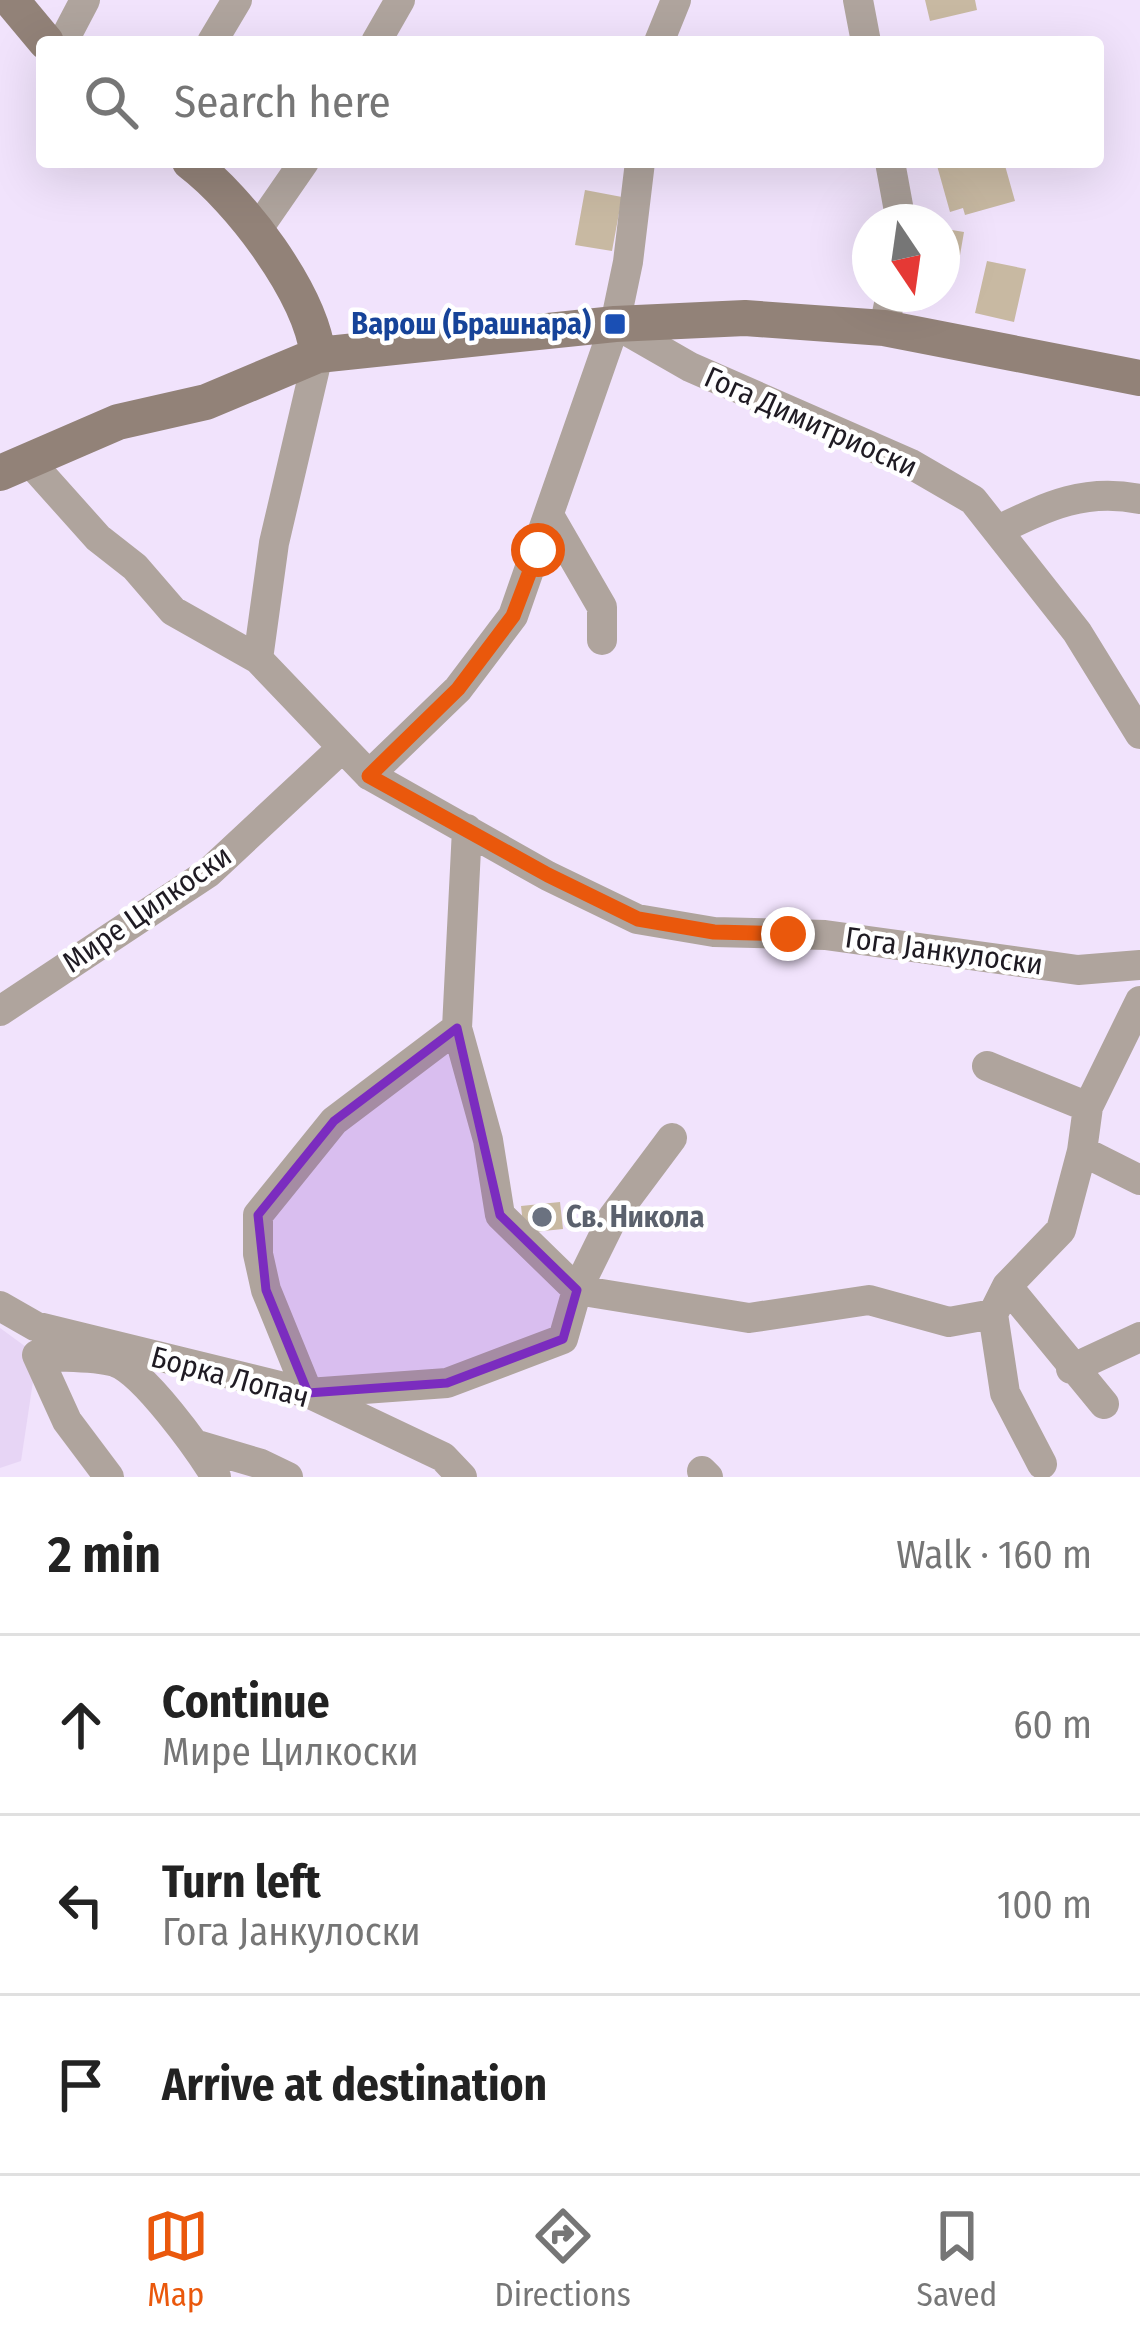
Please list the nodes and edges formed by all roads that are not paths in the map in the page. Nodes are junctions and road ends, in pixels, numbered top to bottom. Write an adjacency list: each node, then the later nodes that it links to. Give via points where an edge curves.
1 (11, 0): 7 (street)
2 (85, 0): 8 (street)
3 (237, 0): 9 (street)
4 (400, 0): 10 (street)
5 (676, 0): 11 (street)
6 (858, 0): 12 (street)
7 (41, 36)
8 (66, 36)
9 (216, 36)
10 (379, 36)
11 (661, 36)
12 (865, 36)
13 (198, 168): 18 (street)
14 (300, 168): 18 (street)
15 (639, 168): 21 (street)
16 (891, 168): 17 (street)
17 (898, 204)
18 (257, 230): 22 (street, via 315,330)
19 (868, 312): 21 (street)
20 (892, 312): 23 (street)
21 (615, 324): 22 (street); 26 (street); 27 (street, Гога Димитриоски, via 690,367 910,464 973,500)
22 (318, 355): 24 (street, via 206,402 118,422); 29 (street, via 274,543)
23 (1140, 378)
24 (15, 467): 29 (street, Гога Јанкулоски, via 135,567 173,611)
25 (1140, 499): 27 (street, via 1107,493 1053,504)
26 (550, 517): 28 (street, via 602,608); 32 (street, via 513,616 458,689)
27 (998, 530): 30 (street, Гога Димитриоски, via 1077,632)
28 (602, 640)
29 (258, 659): 31 (street, Гога Јанкулоски)
30 (1140, 734)
31 (340, 749): 32 (street, Гога Јанкулоски); 36 (street, Мире Цилкоски, via 208,873)
32 (369, 776): 33 (street, Гога Јанкулоски)
33 (467, 829): 34 (street, Гога Јанкулоски, via 638,919 1078,970); 37 (street)
34 (1140, 965)
35 (1140, 1001): 39 (street)
36 (0, 1011)
37 (457, 1028): 43 (street, via 500,1215); 49 (street, via 334,1121 258,1215 266,1289)
38 (987, 1066): 39 (street)
39 (1088, 1107): 41 (street)
40 (672, 1138): 43 (street, via 613,1217)
41 (1082, 1151): 42 (street); 44 (street, via 1061,1230)
42 (1140, 1180)
43 (577, 1290): 44 (street, via 749,1318 869,1300 949,1322); 49 (street, via 563,1339 447,1383)
44 (1000, 1300): 48 (street); 52 (street, via 1005,1393)
45 (0, 1306): 47 (street, Борка Лопач)
46 (1140, 1336): 48 (street)
47 (119, 1355): 49 (street, Борка Лопач); 51 (street, Борка Лопач); 53 (street, Борка Лопач, via 38,1355 67,1420)
48 (1071, 1369): 50 (street)
49 (308, 1394): 56 (street, Борка Лопач, via 443,1457)
50 (1104, 1404)
51 (197, 1445): 54 (street, Борка Лопач); 55 (street)
52 (1042, 1464)
53 (109, 1477)
54 (216, 1477)
55 (288, 1477)
56 (462, 1477)

